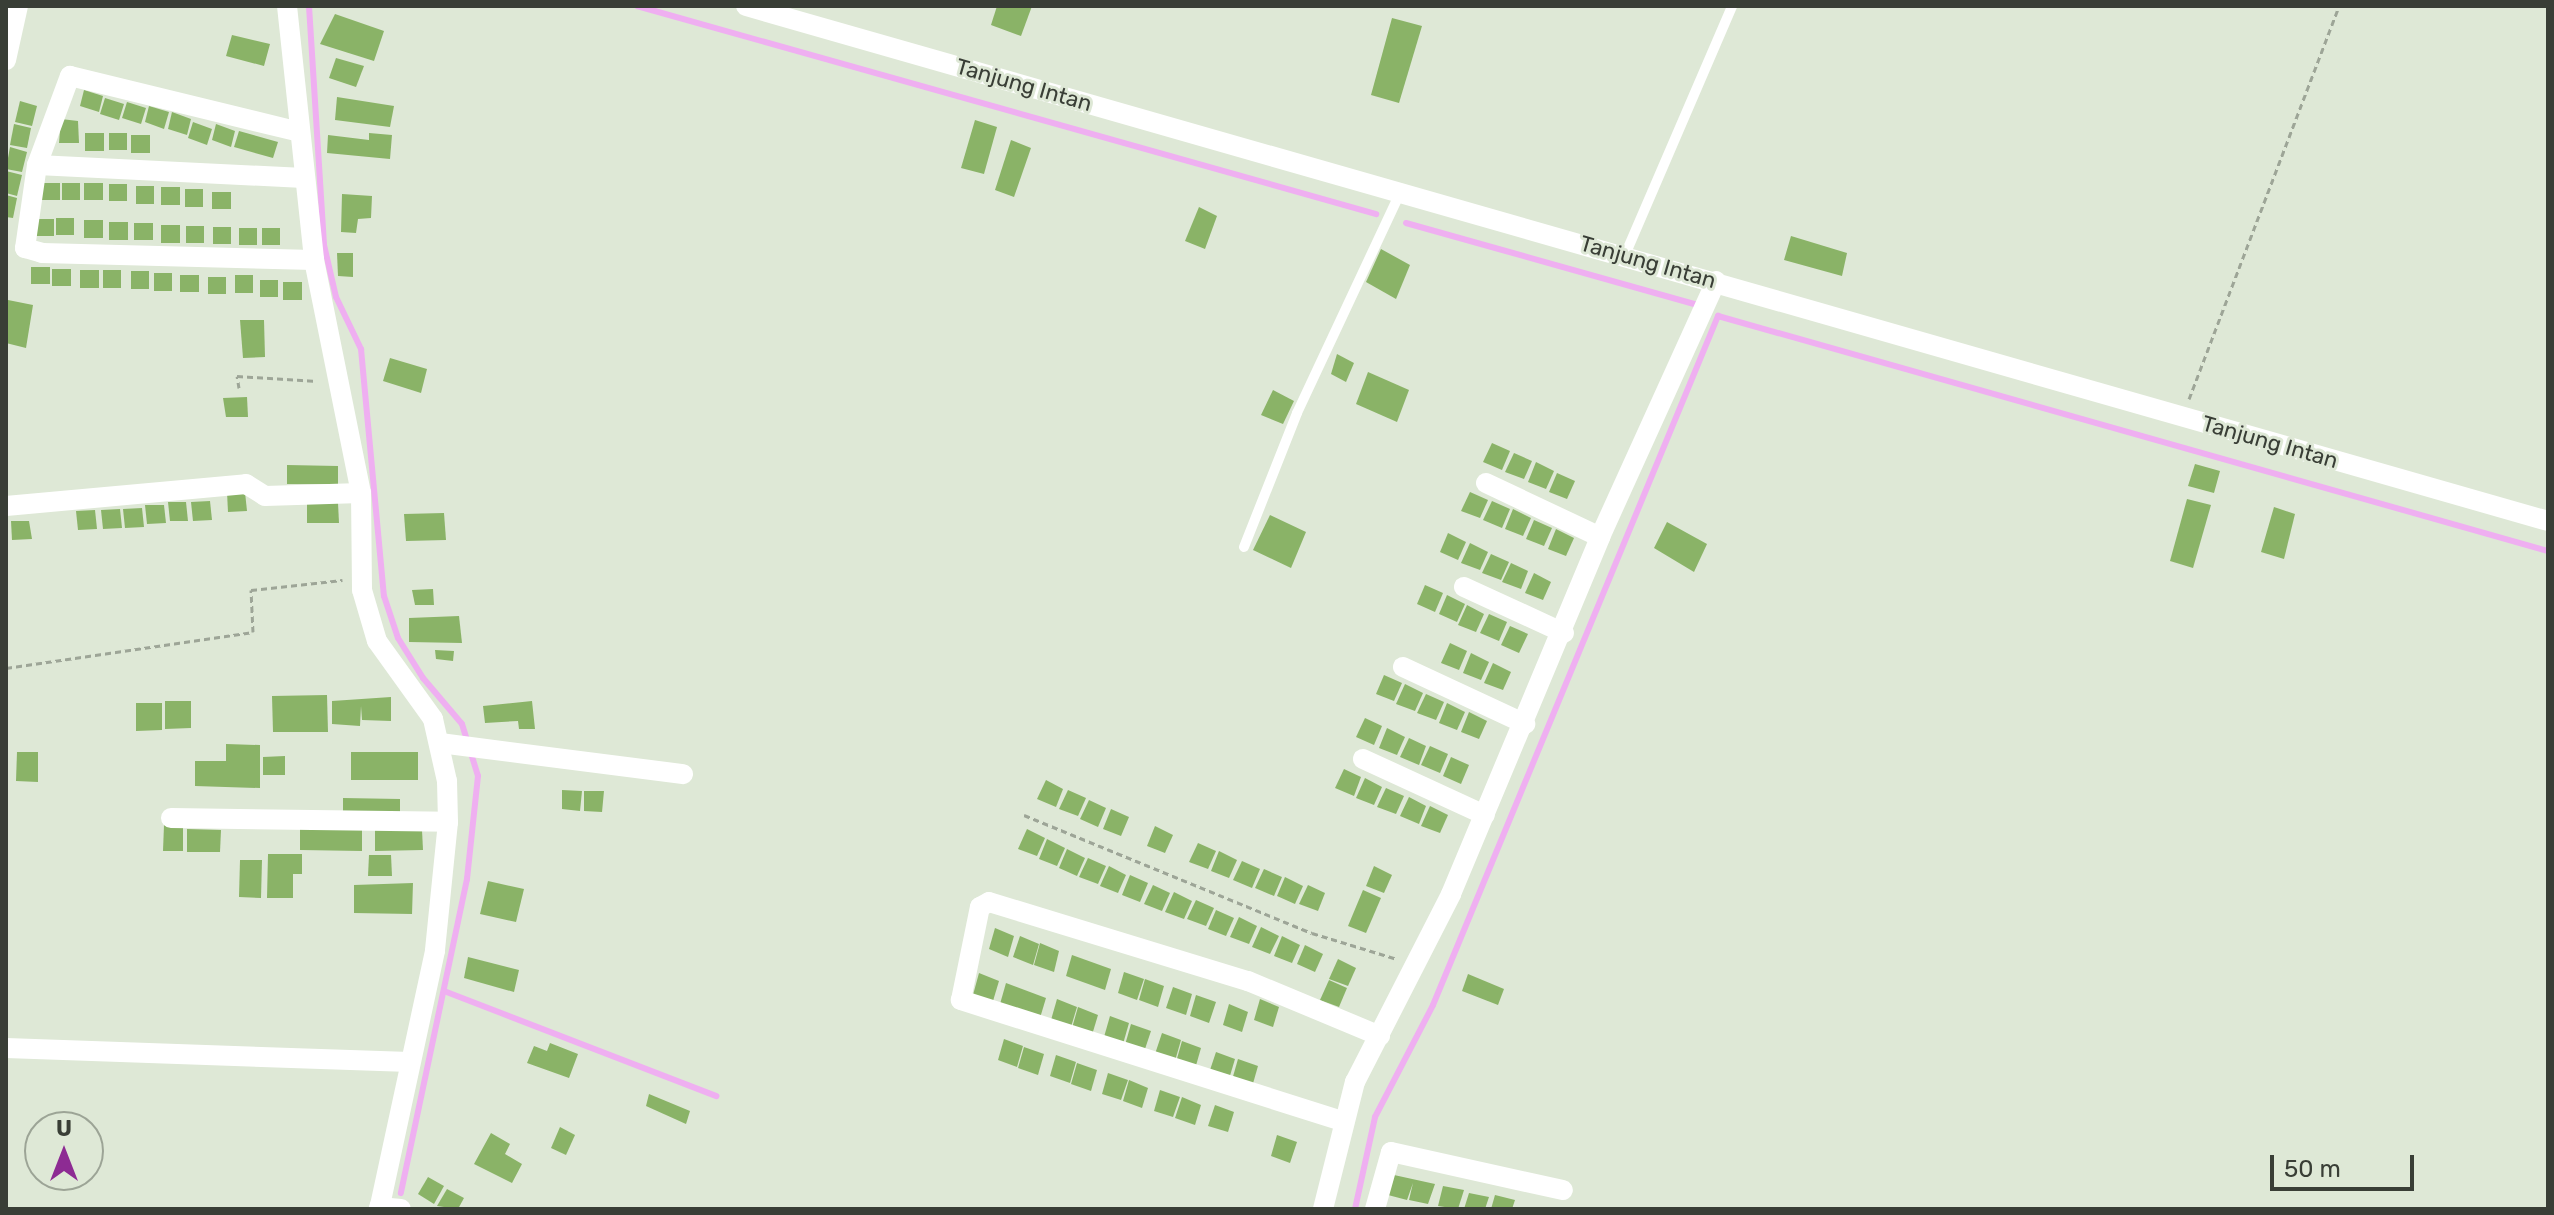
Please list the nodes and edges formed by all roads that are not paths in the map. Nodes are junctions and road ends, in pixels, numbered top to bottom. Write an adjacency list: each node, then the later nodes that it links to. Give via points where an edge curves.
1 (18, 6): 5 (street)
2 (287, 6): 6 (street)
3 (746, 6): 9 (street, Tanjung Intan)
4 (1732, 6): 10 (lane)
5 (6, 60)
6 (299, 132): 7 (street, via 70,76); 8 (street)
7 (37, 165): 8 (street); 11 (street, via 25,248 32,252)
8 (304, 178): 11 (street)
9 (1401, 191): 10 (street, Tanjung Intan); 18 (lane, via 1297,413)
10 (1625, 255): 12 (street, Tanjung Intan)
11 (314, 260): 14 (street)
12 (1716, 281): 16 (street, Tanjung Intan); 17 (street)
13 (1486, 483): 17 (street)
14 (361, 493): 15 (street, via 265,496 246,484); 23 (street, via 362,578 377,641 433,719)
15 (6, 506)
16 (2548, 521)
17 (1600, 537): 20 (street)
18 (1244, 547)
19 (1464, 587): 20 (street)
20 (1564, 633): 22 (street)
21 (1403, 667): 22 (street)
22 (1525, 724): 26 (street)
23 (440, 743): 25 (street); 28 (street)
24 (1363, 759): 26 (street)
25 (683, 774)
26 (1485, 815): 29 (street)
27 (171, 818): 28 (street)
28 (448, 822): 31 (street, via 435,951)
29 (1380, 1036): 32 (street, via 1355,1082); 32 (street, via 1248,981 989,902 980,907 961,1000)
30 (6, 1048): 31 (street)
31 (410, 1062): 34 (street)
32 (1342, 1121): 36 (street)
33 (1563, 1190): 37 (street, via 1391,1152)
34 (379, 1208): 35 (street)
35 (401, 1209)
36 (1323, 1209)
37 (1375, 1209)

